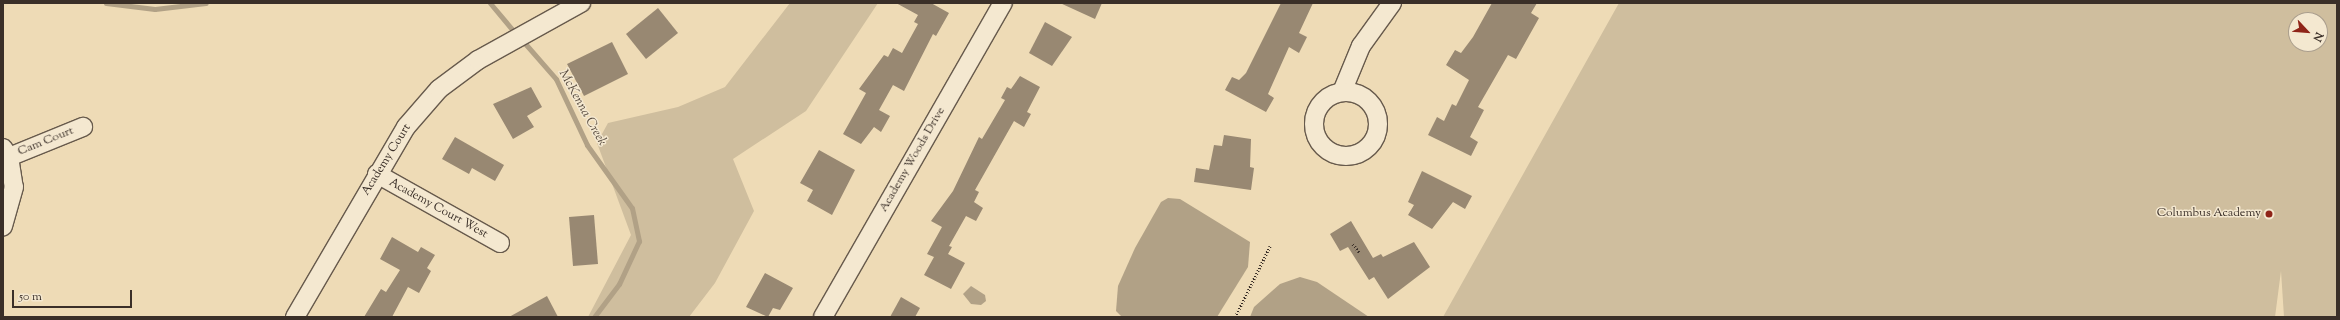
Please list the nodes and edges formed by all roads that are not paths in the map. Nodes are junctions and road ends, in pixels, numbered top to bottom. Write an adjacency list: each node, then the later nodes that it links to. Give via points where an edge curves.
1 (581, 3): 7 (street, Academy Court, via 506,44 439,88 406,127)
2 (1003, 3): 11 (street, Academy Woods Drive)
3 (1392, 3): 4 (street, via 1361,46)
4 (1342, 92)
5 (83, 127): 6 (street, Cam Court)
6 (6, 152): 8 (street, via 14,187)
7 (377, 174): 9 (street, Academy Court West); 10 (street, Academy Court)
8 (3, 226)
9 (500, 244)
10 (295, 317)
11 (823, 317)

